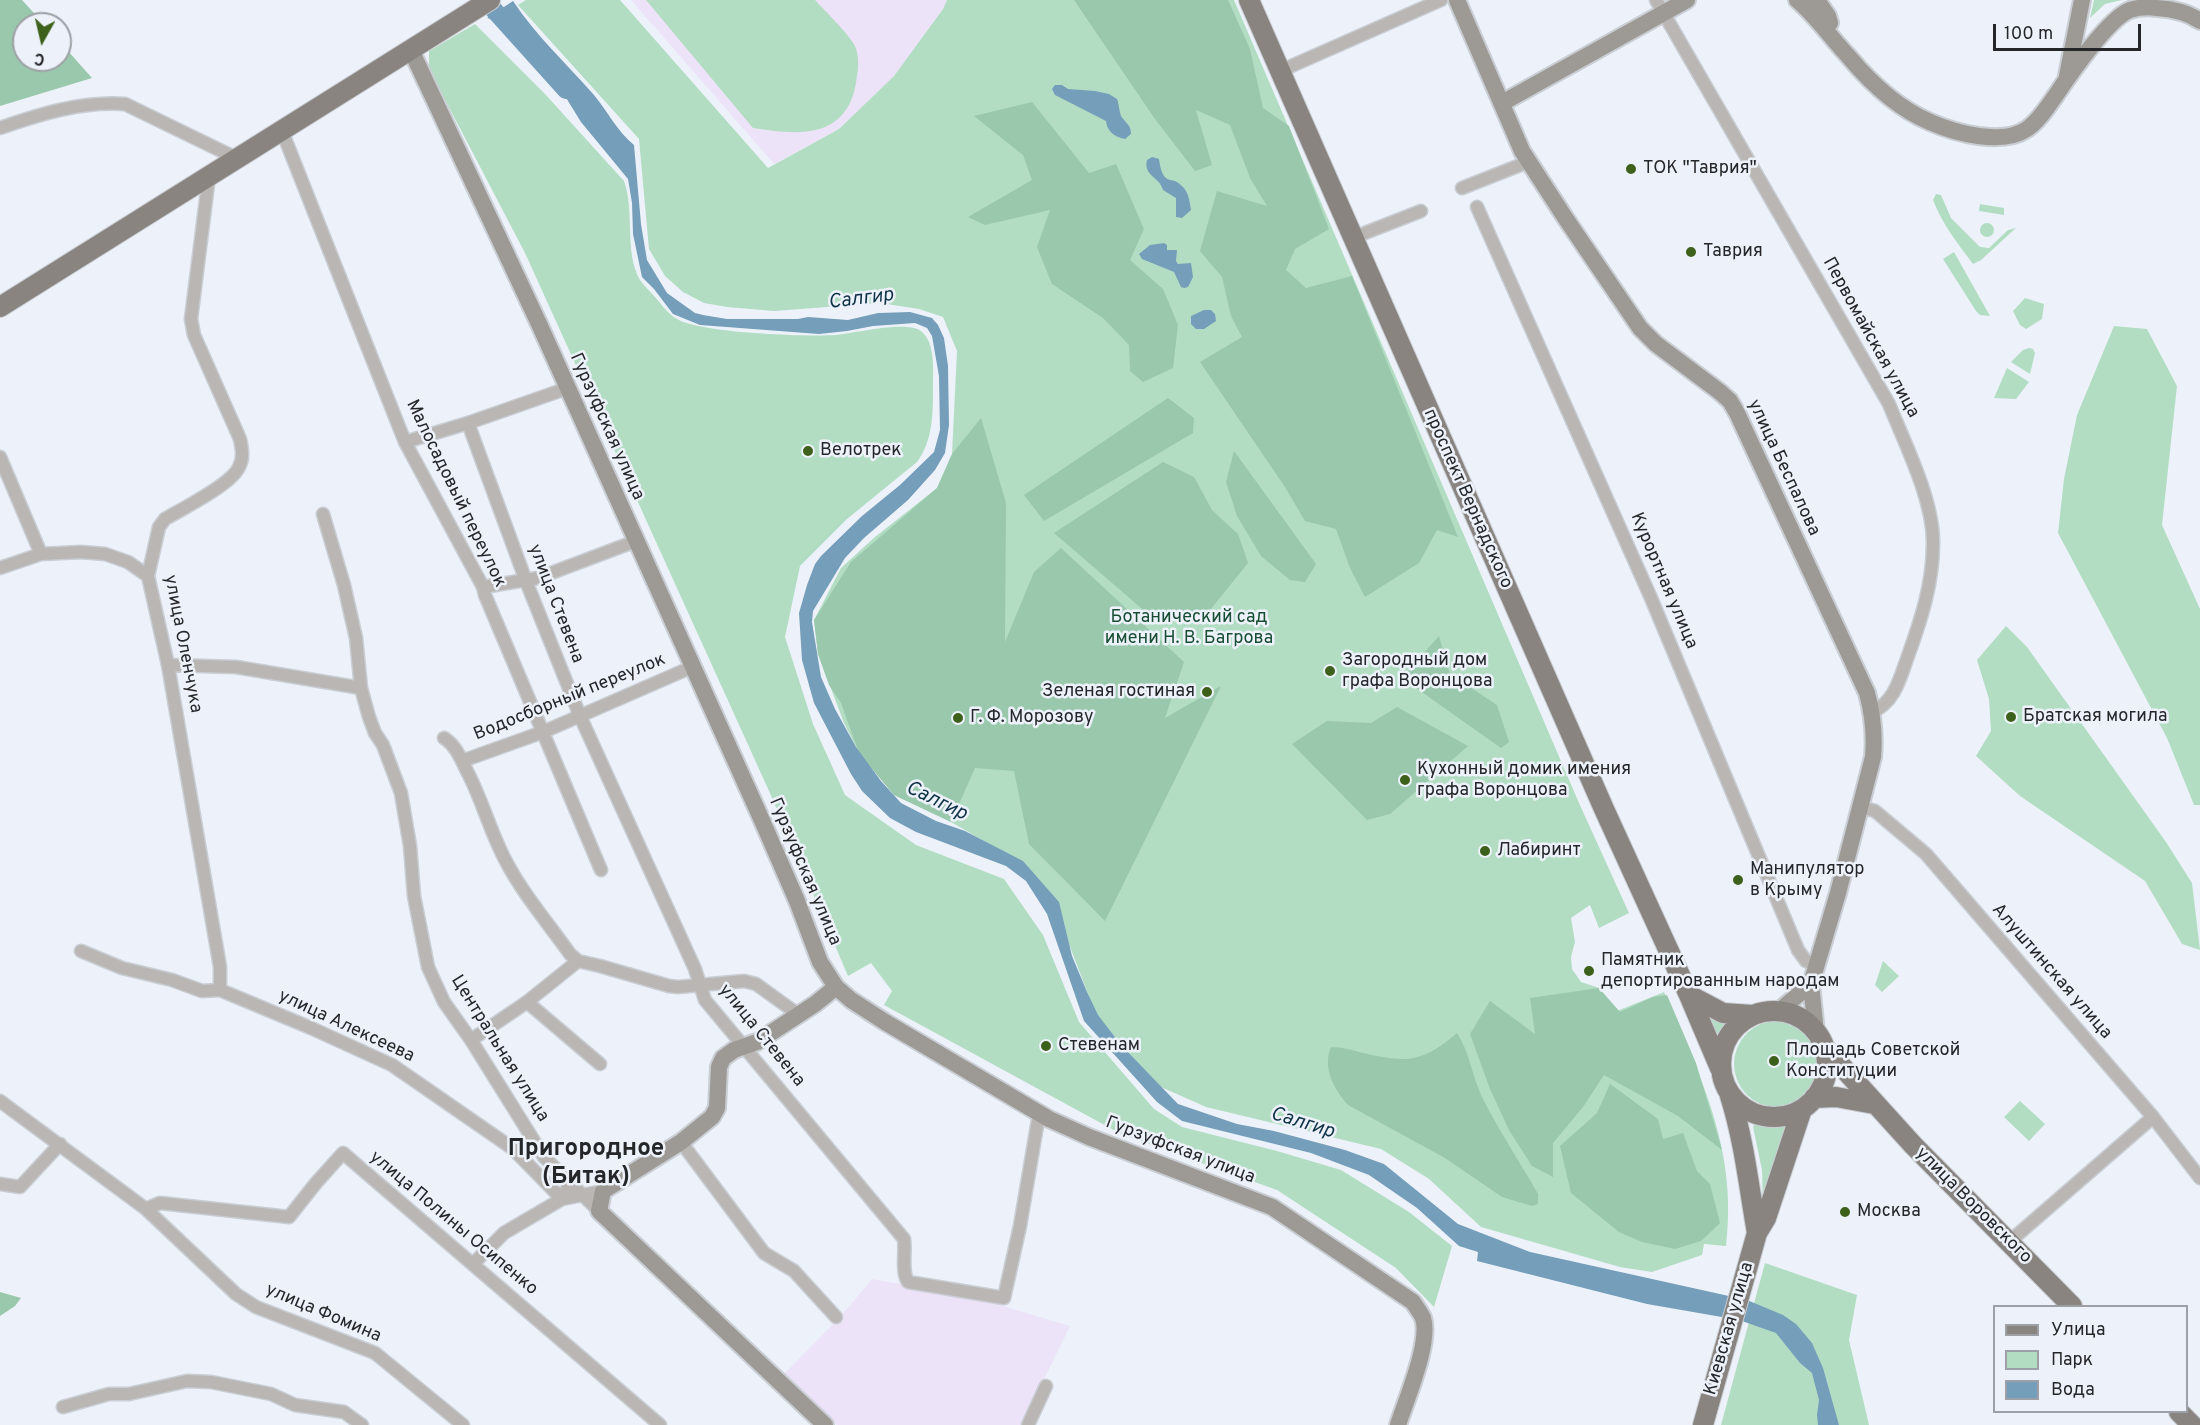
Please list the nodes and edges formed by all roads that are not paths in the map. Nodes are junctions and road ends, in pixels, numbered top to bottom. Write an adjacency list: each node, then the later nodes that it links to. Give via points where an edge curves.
1 (1249, 0): 14 (main road, проспект Вернадского)
2 (1441, 0): 14 (street)
3 (1458, 0): 16 (main road, улица Беспалова)
4 (1687, 0): 10 (main road)
5 (1797, 0): 12 (main road)
6 (1816, 0): 12 (main road, via 1828,16)
7 (2082, 0): 15 (main road)
8 (2174, 0): 11 (street)
9 (483, 5): 13 (main road)
10 (1660, 6): 16 (main road, via 1588,56); 41 (street, Первомайская улица, via 1889,404 1927,505 1934,542 1920,624 1894,695)
11 (2195, 18): 15 (main road, via 2168,8 2130,10 2112,23)
12 (1833, 39): 15 (main road, via 1885,93 1912,112 1977,136 2000,137 2027,129)
13 (411, 50): 18 (main road); 27 (main road, Гурзуфская улица)
14 (1280, 71): 25 (main road, проспект Вернадского)
15 (2067, 80)
16 (1502, 103): 20 (main road, улица Беспалова)
17 (0, 128): 19 (street, via 73,107 125,104)
18 (282, 131): 19 (main road); 29 (street, Малосадовый переулок)
19 (238, 159): 21 (main road)
20 (1528, 162): 22 (street); 41 (main road, улица Беспалова, via 1640,328 1730,401 1868,693)
21 (209, 176): 26 (main road); 35 (street, улица Оленчука, via 191,320 240,439 242,458 240,467 227,481 165,519 159,527)
22 (1462, 188)
23 (1477, 207): 50 (street, Курортная улица, via 1651,598 1798,950 1806,961)
24 (1421, 211): 25 (street)
25 (1352, 238): 55 (main road, проспект Вернадского)
26 (0, 307)
27 (568, 388): 28 (street); 32 (main road, Гурзуфская улица)
28 (468, 423): 29 (street); 36 (street, улица Стевена)
29 (405, 442): 37 (street, Малосадовый переулок)
30 (0, 457): 33 (street)
31 (323, 514): 40 (street, Центральная улица, via 345,585)
32 (636, 541): 36 (street); 39 (main road, Гурзуфская улица)
33 (41, 554): 34 (street); 35 (street, via 105,554 128,562)
34 (0, 568)
35 (148, 576): 38 (street, улица Оленчука)
36 (526, 581): 37 (street); 42 (street, улица Стевена)
37 (483, 587): 43 (street, Малосадовый переулок)
38 (168, 664): 40 (street, via 236,667); 54 (street, улица Оленчука, via 220,967)
39 (692, 667): 42 (street, Водосборный переулок); 53 (main road, Гурзуфская улица, via 769,836 820,962)
40 (361, 688): 61 (street, Центральная улица, via 400,793 428,967 444,1002)
41 (1872, 712): 46 (main road, улица Беспалова, via 1875,741)
42 (580, 716): 43 (street, Водосборный переулок); 52 (street, улица Стевена)
43 (543, 732): 45 (street, Водосборный переулок); 47 (street, Малосадовый переулок)
44 (444, 738): 45 (street, via 451,742)
45 (462, 761): 49 (street, via 514,874)
46 (1861, 807): 50 (main road, улица Беспалова); 71 (street, Алуштинская улица, via 1875,811 1926,854)
47 (602, 870)
48 (81, 951): 54 (street, улица Алексеева, via 122,968 202,991)
49 (578, 961): 52 (street, via 669,986); 56 (street)
50 (1817, 965): 51 (main road, улица Беспалова)
51 (1810, 984): 57 (main road, улица Беспалова); 60 (main road, улица Беспалова)
52 (700, 985): 58 (street, via 744,981 756,984); 62 (street, улица Стевена, via 705,1000)
53 (836, 987): 58 (main road); 70 (main road, Гурзуфская улица, via 885,1022)
54 (220, 990): 79 (street, улица Алексеева, via 392,1065 512,1148)
55 (1689, 995): 59 (main road, via 1723,1013); 65 (main road, проспект Вернадского)
56 (527, 1002): 61 (street); 64 (street)
57 (1779, 1011): 59 (main road); 60 (main road, via 1801,1018)
58 (799, 1015): 62 (main road)
59 (1752, 1015): 65 (main road, via 1734,1028 1723,1046)
60 (1816, 1032): 63 (main road)
61 (471, 1041): 75 (street, Центральная улица, via 544,1157)
62 (746, 1047): 70 (street, улица Стевена, via 904,1239 903,1275 908,1282 1004,1298); 72 (main road, via 723,1058 718,1067 717,1108 712,1117)
63 (1826, 1049): 68 (main road, улица Воровского); 69 (main road, via 1825,1080)
64 (600, 1064)
65 (1720, 1068): 66 (main road)
66 (1729, 1094): 69 (main road, via 1749,1112 1760,1115 1779,1117); 82 (main road, Киевская улица, via 1743,1148)
67 (0, 1101): 73 (street)
68 (1874, 1104): 69 (main road, via 1836,1097); 83 (main road, улица Воровского)
69 (1808, 1105): 82 (main road, Киевская улица)
70 (1039, 1113): 95 (main road, Гурзуфская улица, via 1089,1137 1272,1207 1413,1302 1423,1317 1425,1333)
71 (2152, 1117): 74 (street, Алуштинская улица); 83 (street)
72 (681, 1142): 77 (main road); 86 (street, via 764,1253 794,1272)
73 (60, 1144): 76 (street, via 20,1187); 80 (street)
74 (2200, 1178)
75 (570, 1183): 78 (street, Центральная улица); 79 (street)
76 (0, 1184)
77 (603, 1191): 78 (street); 81 (main road)
78 (582, 1195): 79 (street); 81 (street, Центральная улица)
79 (562, 1199): 84 (street, via 504,1233)
80 (146, 1209): 84 (street, улица Полины Осипенко, via 160,1203 290,1217 343,1154); 91 (street, улица Фомина, via 256,1307 375,1353)
81 (599, 1210): 93 (main road, Центральная улица)
82 (1757, 1233): 96 (main road, Киевская улица)
83 (2009, 1242): 85 (main road, улица Воровского)
84 (473, 1264): 92 (street, улица Полины Осипенко)
85 (2071, 1305)
86 (837, 1317)
87 (1046, 1386): 94 (street)
88 (63, 1407): 90 (street, via 109,1394 129,1395 187,1381 271,1394 296,1405 344,1412)
89 (2180, 1413): 97 (main road)
90 (362, 1425)
91 (463, 1425)
92 (660, 1425)
93 (825, 1425)
94 (1028, 1425)
95 (1398, 1425)
96 (1703, 1425)
97 (2192, 1425)

